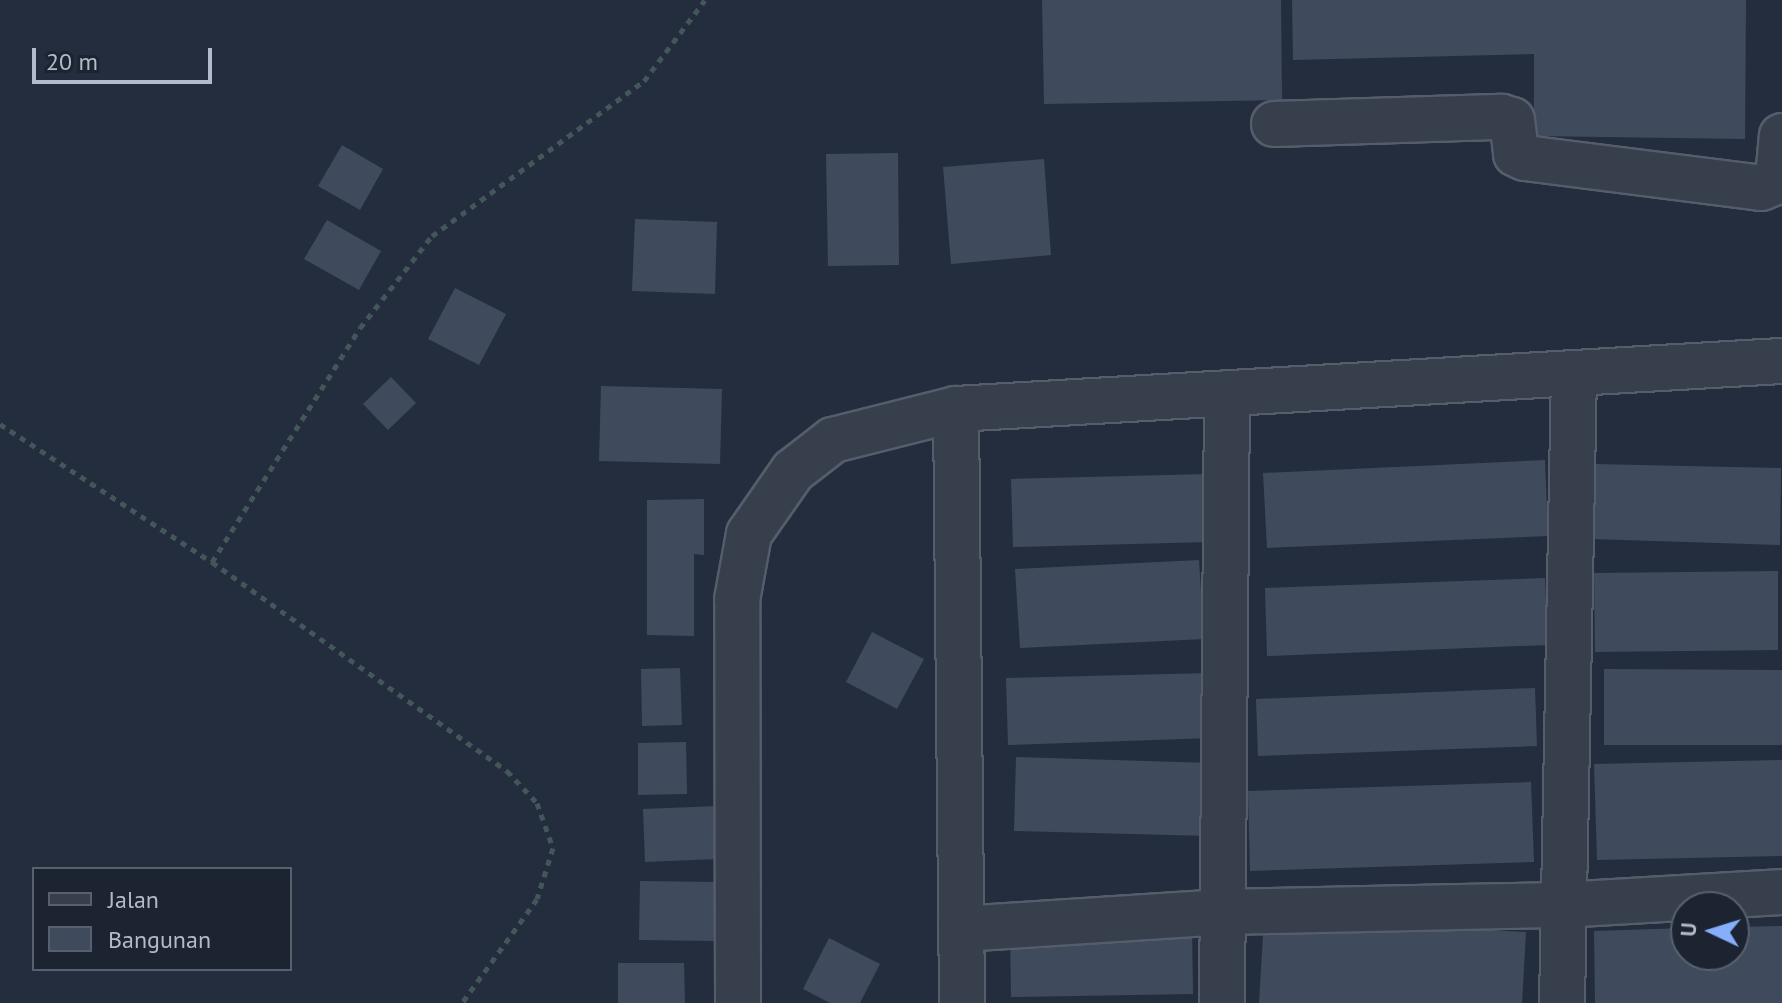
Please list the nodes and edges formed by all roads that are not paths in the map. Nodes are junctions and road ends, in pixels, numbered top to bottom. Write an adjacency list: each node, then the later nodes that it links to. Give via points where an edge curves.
1 (1274, 124): 2 (street, via 1502,117 1512,120 1516,154 1525,158 1761,188 1773,183)
2 (1782, 136)
3 (1782, 361): 4 (street)
4 (1574, 373): 5 (street); 8 (street)
5 (1227, 394): 6 (street); 9 (street)
6 (956, 409): 10 (street); 11 (street, via 833,440 793,471 749,534 737,600)
7 (1782, 892): 8 (street)
8 (1563, 905): 9 (street); 14 (street)
9 (1223, 912): 10 (street); 13 (street)
10 (961, 929): 12 (street)
11 (738, 1003)
12 (962, 1003)
13 (1222, 1003)
14 (1562, 1003)

